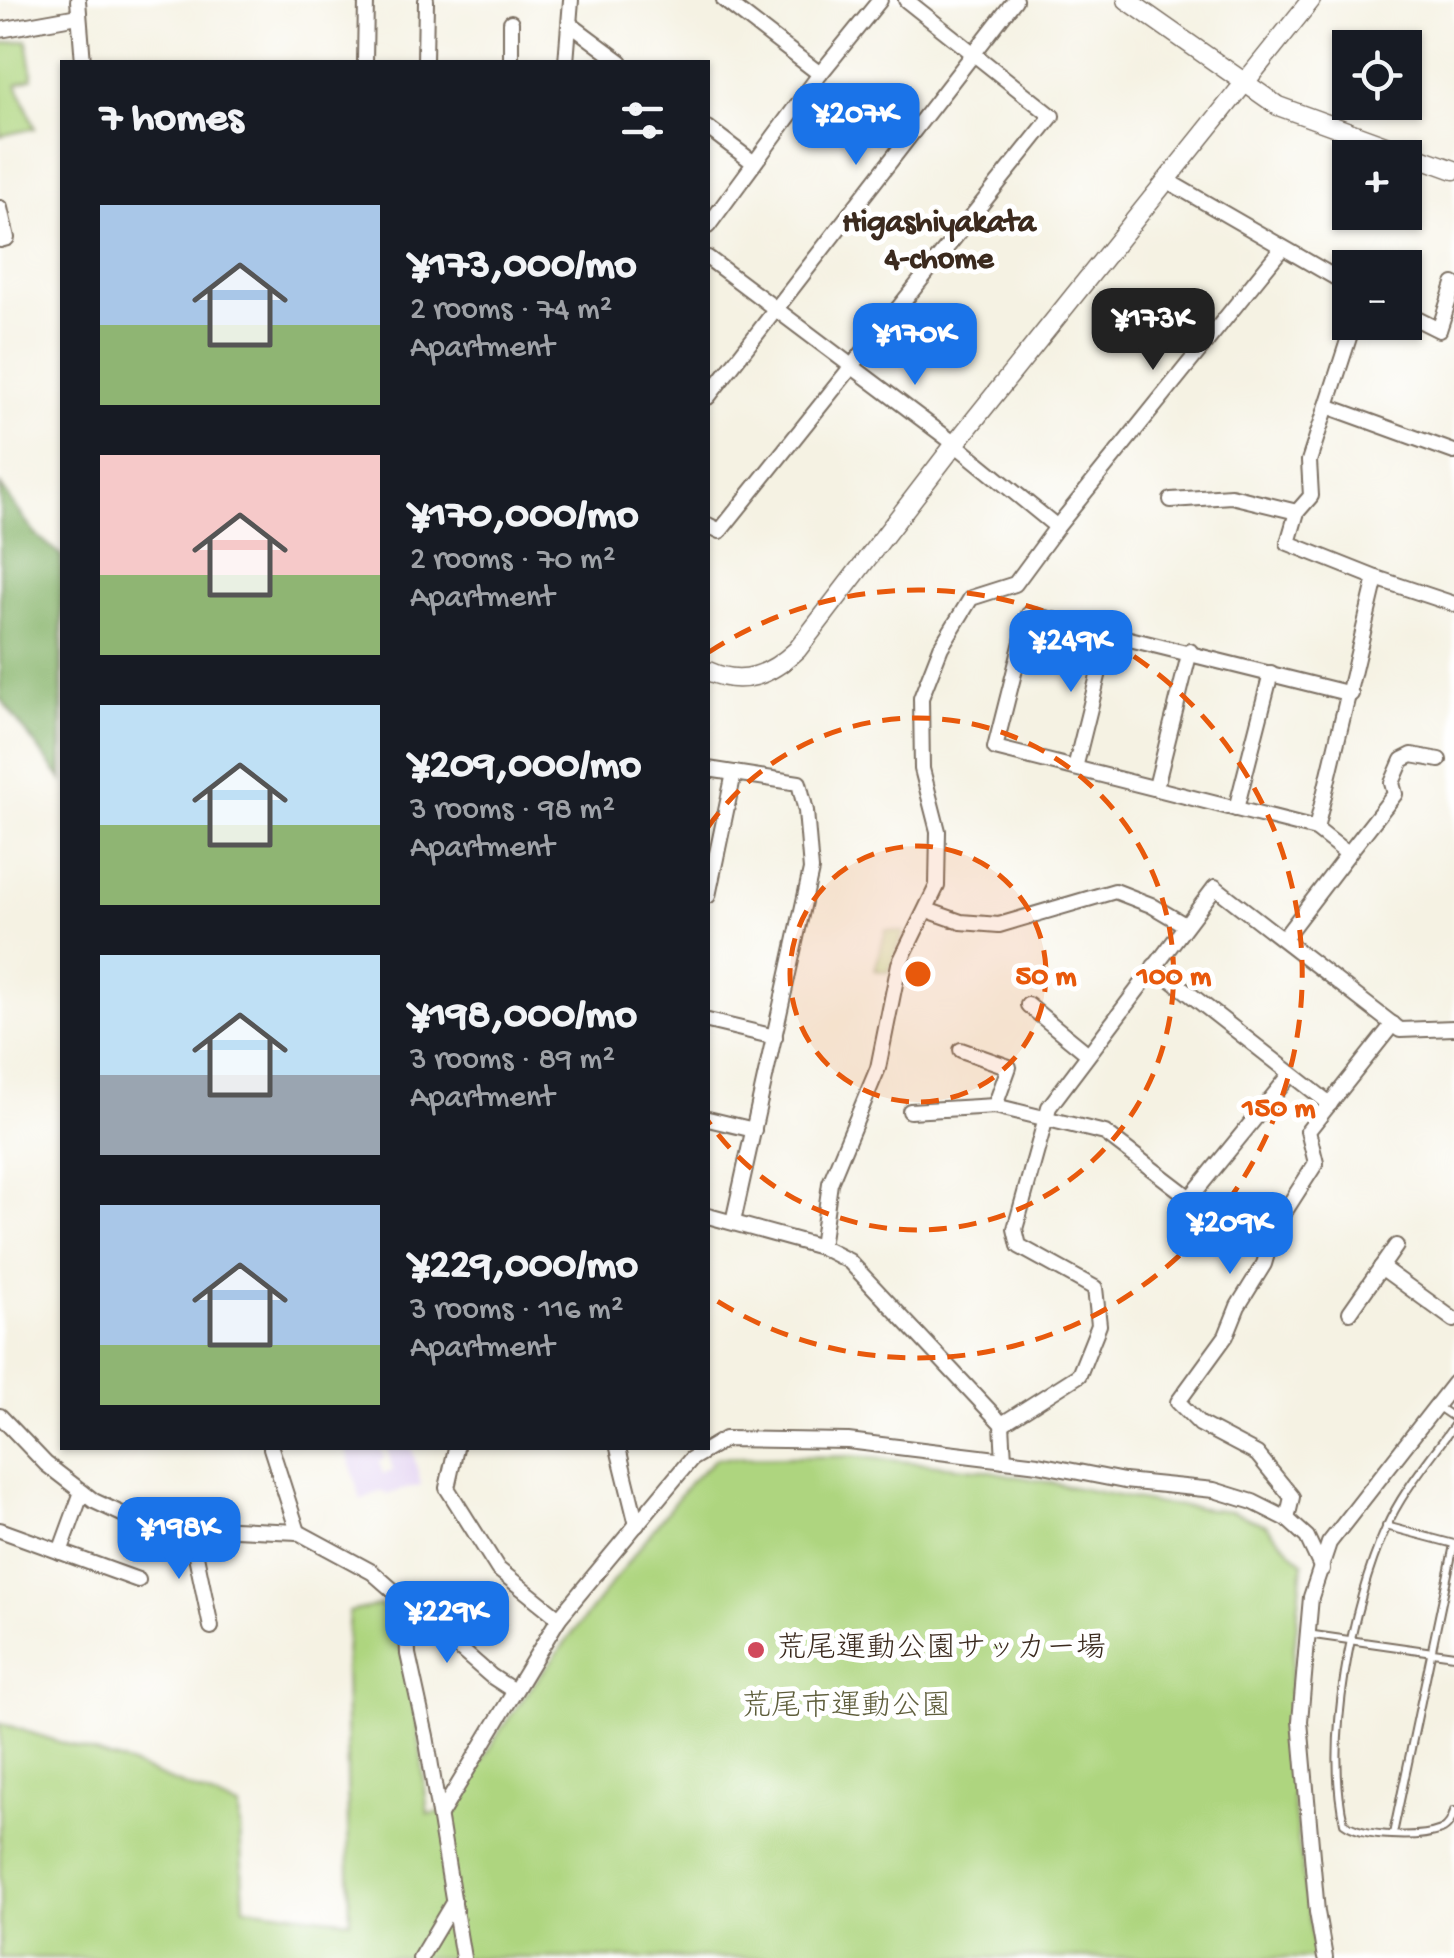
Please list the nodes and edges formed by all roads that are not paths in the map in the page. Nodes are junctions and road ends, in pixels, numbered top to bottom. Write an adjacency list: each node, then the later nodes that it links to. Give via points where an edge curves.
1 (366, 0): 16 (street)
2 (426, 0): 17 (street)
3 (571, 0): 12 (street)
4 (724, 0): 21 (street)
5 (880, 0): 21 (street)
6 (906, 0): 14 (street)
7 (1015, 0): 14 (street)
8 (1127, 0): 22 (street)
9 (1311, 0): 22 (street)
10 (78, 8): 13 (street); 15 (street)
11 (510, 22): 18 (street)
12 (570, 24): 19 (street); 20 (street)
13 (0, 30)
14 (972, 52): 34 (street); 37 (street, via 1052,116)
15 (83, 60)
16 (365, 60)
17 (425, 60)
18 (512, 60)
19 (566, 60)
20 (618, 60)
21 (820, 74): 24 (street)
22 (1246, 81): 25 (street, via 1278,106); 26 (street)
23 (710, 130): 24 (street)
24 (754, 163): 28 (street)
25 (1454, 170)
26 (1166, 180): 30 (street); 40 (street)
27 (0, 208): 29 (street, via 7,238)
28 (710, 223)
29 (0, 240)
30 (1282, 248): 32 (street); 45 (street)
31 (710, 260): 34 (street)
32 (1332, 276)
33 (1454, 284): 35 (street, via 1439,330)
34 (774, 311): 37 (street); 38 (street)
35 (1422, 322)
36 (1348, 340): 39 (street)
37 (850, 368): 40 (street); 44 (street, via 720,530)
38 (710, 394)
39 (1327, 406): 41 (street); 43 (street, via 1308,461 1311,496)
40 (955, 444): 45 (street); 50 (street, via 797,650 768,673 746,679)
41 (1454, 452)
42 (1170, 500): 43 (street, via 1231,496)
43 (1297, 512): 46 (street, via 1288,543)
44 (710, 526)
45 (1057, 526): 62 (street, via 1015,584 971,598 921,698 922,769 938,831 937,886)
46 (1376, 578): 47 (street); 52 (street)
47 (1454, 604)
48 (1109, 632): 49 (street); 54 (street); 54 (street, via 1030,614 1015,672 996,748)
49 (1190, 652): 51 (street); 57 (street)
50 (710, 672)
51 (1271, 672): 52 (street); 58 (street)
52 (1351, 694): 59 (street)
53 (1438, 760): 60 (street, via 1402,760 1392,783 1395,794)
54 (1075, 768): 57 (street)
55 (710, 769): 56 (street)
56 (734, 773): 61 (street); 70 (street, via 799,783 806,811 811,870)
57 (1156, 788): 58 (street)
58 (1236, 808): 59 (street)
59 (1316, 829): 60 (street)
60 (1348, 854): 64 (street)
61 (711, 865)
62 (927, 910): 63 (street, via 999,925 1115,891); 83 (street, via 899,964 878,1068 830,1183)
63 (1185, 925): 64 (street, via 1215,887); 65 (street)
64 (1284, 938): 68 (street)
65 (1154, 966): 72 (street); 73 (street)
66 (1028, 1005): 72 (street)
67 (710, 1022): 70 (street)
68 (1393, 1024): 69 (street, via 1400,1030); 74 (street)
69 (1454, 1028)
70 (775, 1037): 79 (street)
71 (961, 1050): 75 (street, via 1008,1067)
72 (1088, 1054): 78 (street)
73 (1291, 1074): 74 (street); 78 (street, via 1190,1198 1104,1132)
74 (1330, 1104): 99 (street, via 1308,1131 1316,1164 1274,1227 1264,1264 1226,1336 1178,1402 1200,1424 1257,1454 1292,1497)
75 (995, 1106): 76 (street); 78 (street)
76 (910, 1111)
77 (710, 1120): 79 (street)
78 (1045, 1120): 91 (street, via 1015,1229 1019,1246 1096,1288 1099,1325 1078,1376)
79 (754, 1130): 81 (street)
80 (710, 1216): 81 (street)
81 (733, 1222): 83 (street)
82 (1396, 1246): 84 (street)
83 (821, 1247): 91 (street, via 849,1261)
84 (1381, 1267): 85 (street); 86 (street)
85 (1350, 1312)
86 (1454, 1320)
87 (1454, 1383): 88 (street)
88 (1436, 1406): 90 (lane); 107 (street, via 1329,1543)
89 (0, 1416): 98 (street)
90 (1454, 1421): 101 (lane)
91 (1002, 1424): 97 (street)
92 (710, 1447): 97 (street, via 724,1439 848,1441)
93 (272, 1450): 104 (street)
94 (456, 1450): 110 (street, via 447,1488 498,1569)
95 (618, 1450): 100 (street)
96 (706, 1450): 100 (street)
97 (1004, 1460): 99 (street, via 1214,1490)
98 (82, 1492): 102 (street, via 124,1515); 106 (street)
99 (1287, 1520): 107 (street, via 1308,1538)
100 (637, 1525): 110 (street)
101 (1386, 1526): 105 (lane); 113 (lane, via 1360,1596)
102 (190, 1527): 104 (street); 111 (street)
103 (0, 1530): 106 (street)
104 (298, 1532): 109 (street, via 372,1572)
105 (1454, 1545): 114 (lane)
106 (60, 1552): 108 (street)
107 (1322, 1569): 112 (street)
108 (138, 1580)
109 (406, 1604): 116 (street); 118 (street, via 408,1654)
110 (559, 1618): 116 (street)
111 (211, 1627)
112 (1306, 1634): 113 (lane); 123 (street, via 1300,1722)
113 (1352, 1642): 114 (lane); 119 (lane, via 1338,1724 1338,1799 1344,1823 1356,1831)
114 (1432, 1652): 115 (lane); 119 (lane)
115 (1454, 1654)
116 (514, 1691): 118 (street)
117 (1454, 1811): 119 (lane, via 1443,1830)
118 (440, 1815): 120 (street)
119 (1393, 1834)
120 (454, 1901): 121 (street); 122 (street)
121 (420, 1958)
122 (464, 1958)
123 (1325, 1958)

